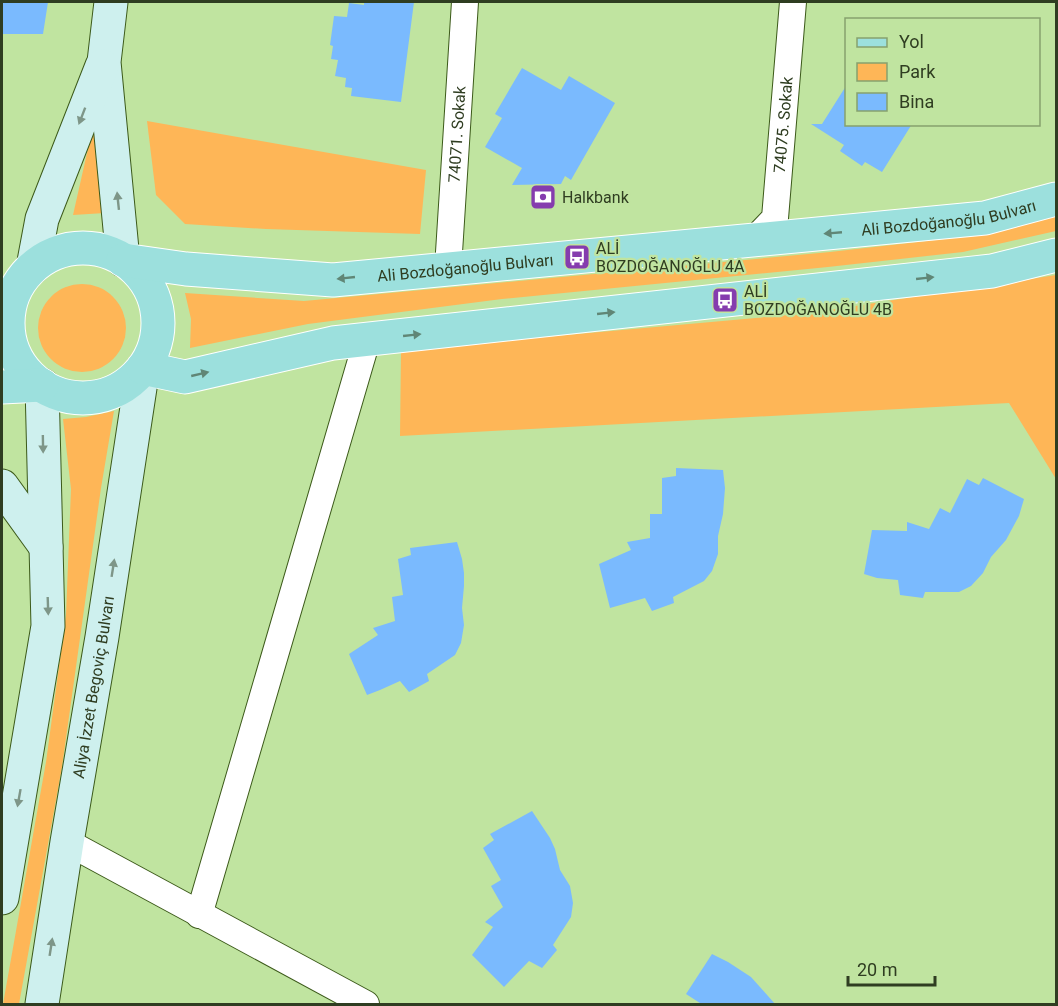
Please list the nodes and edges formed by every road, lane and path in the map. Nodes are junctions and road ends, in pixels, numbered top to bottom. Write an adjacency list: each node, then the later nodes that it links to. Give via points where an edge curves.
1 (111, 2): 4 (main road)
2 (465, 2): 9 (street, 74071. Sokak)
3 (793, 2): 6 (street, 74075. Sokak, via 775,218)
4 (104, 62): 8 (main road, one-way to 4); 10 (main road, one-way to 10, via 42,219)
5 (1056, 199): 6 (main road, Ali Bozdoğanoğlu Bulvarı, one-way to 6, via 985,218)
6 (754, 240): 9 (main road, Ali Bozdoğanoğlu Bulvarı)
7 (1056, 255): 11 (main road, one-way to 7, via 992,271)
8 (123, 260): 9 (main road, Ali Bozdoğanoğlu Bulvarı, one-way to 8, via 333,279 186,269); 10 (main road, via 101,250 77,248); 12 (main road, via 141,276 153,296 158,320 154,345)
9 (448, 268)
10 (17, 270): 13 (main road, via 18,286 9,308 8,332 15,357 30,377)
11 (367, 340): 12 (main road, one-way to 11, via 185,377 333,343); 19 (street)
12 (143, 368): 13 (main road, via 124,386 101,396 76,399 51,392); 17 (main road, Aliya İzzet Begoviç Bulvarı, one-way to 12)
13 (42, 385): 14 (main road); 16 (main road, one-way to 16)
14 (2, 387)
15 (2, 486): 16 (main road)
16 (46, 547): 18 (main road, one-way to 18, via 48,626)
17 (67, 842): 19 (street); 20 (main road, Aliya İzzet Begoviç Bulvarı, one-way to 17)
18 (2, 898)
19 (199, 915): 21 (street)
20 (42, 1005)
21 (366, 1005)

